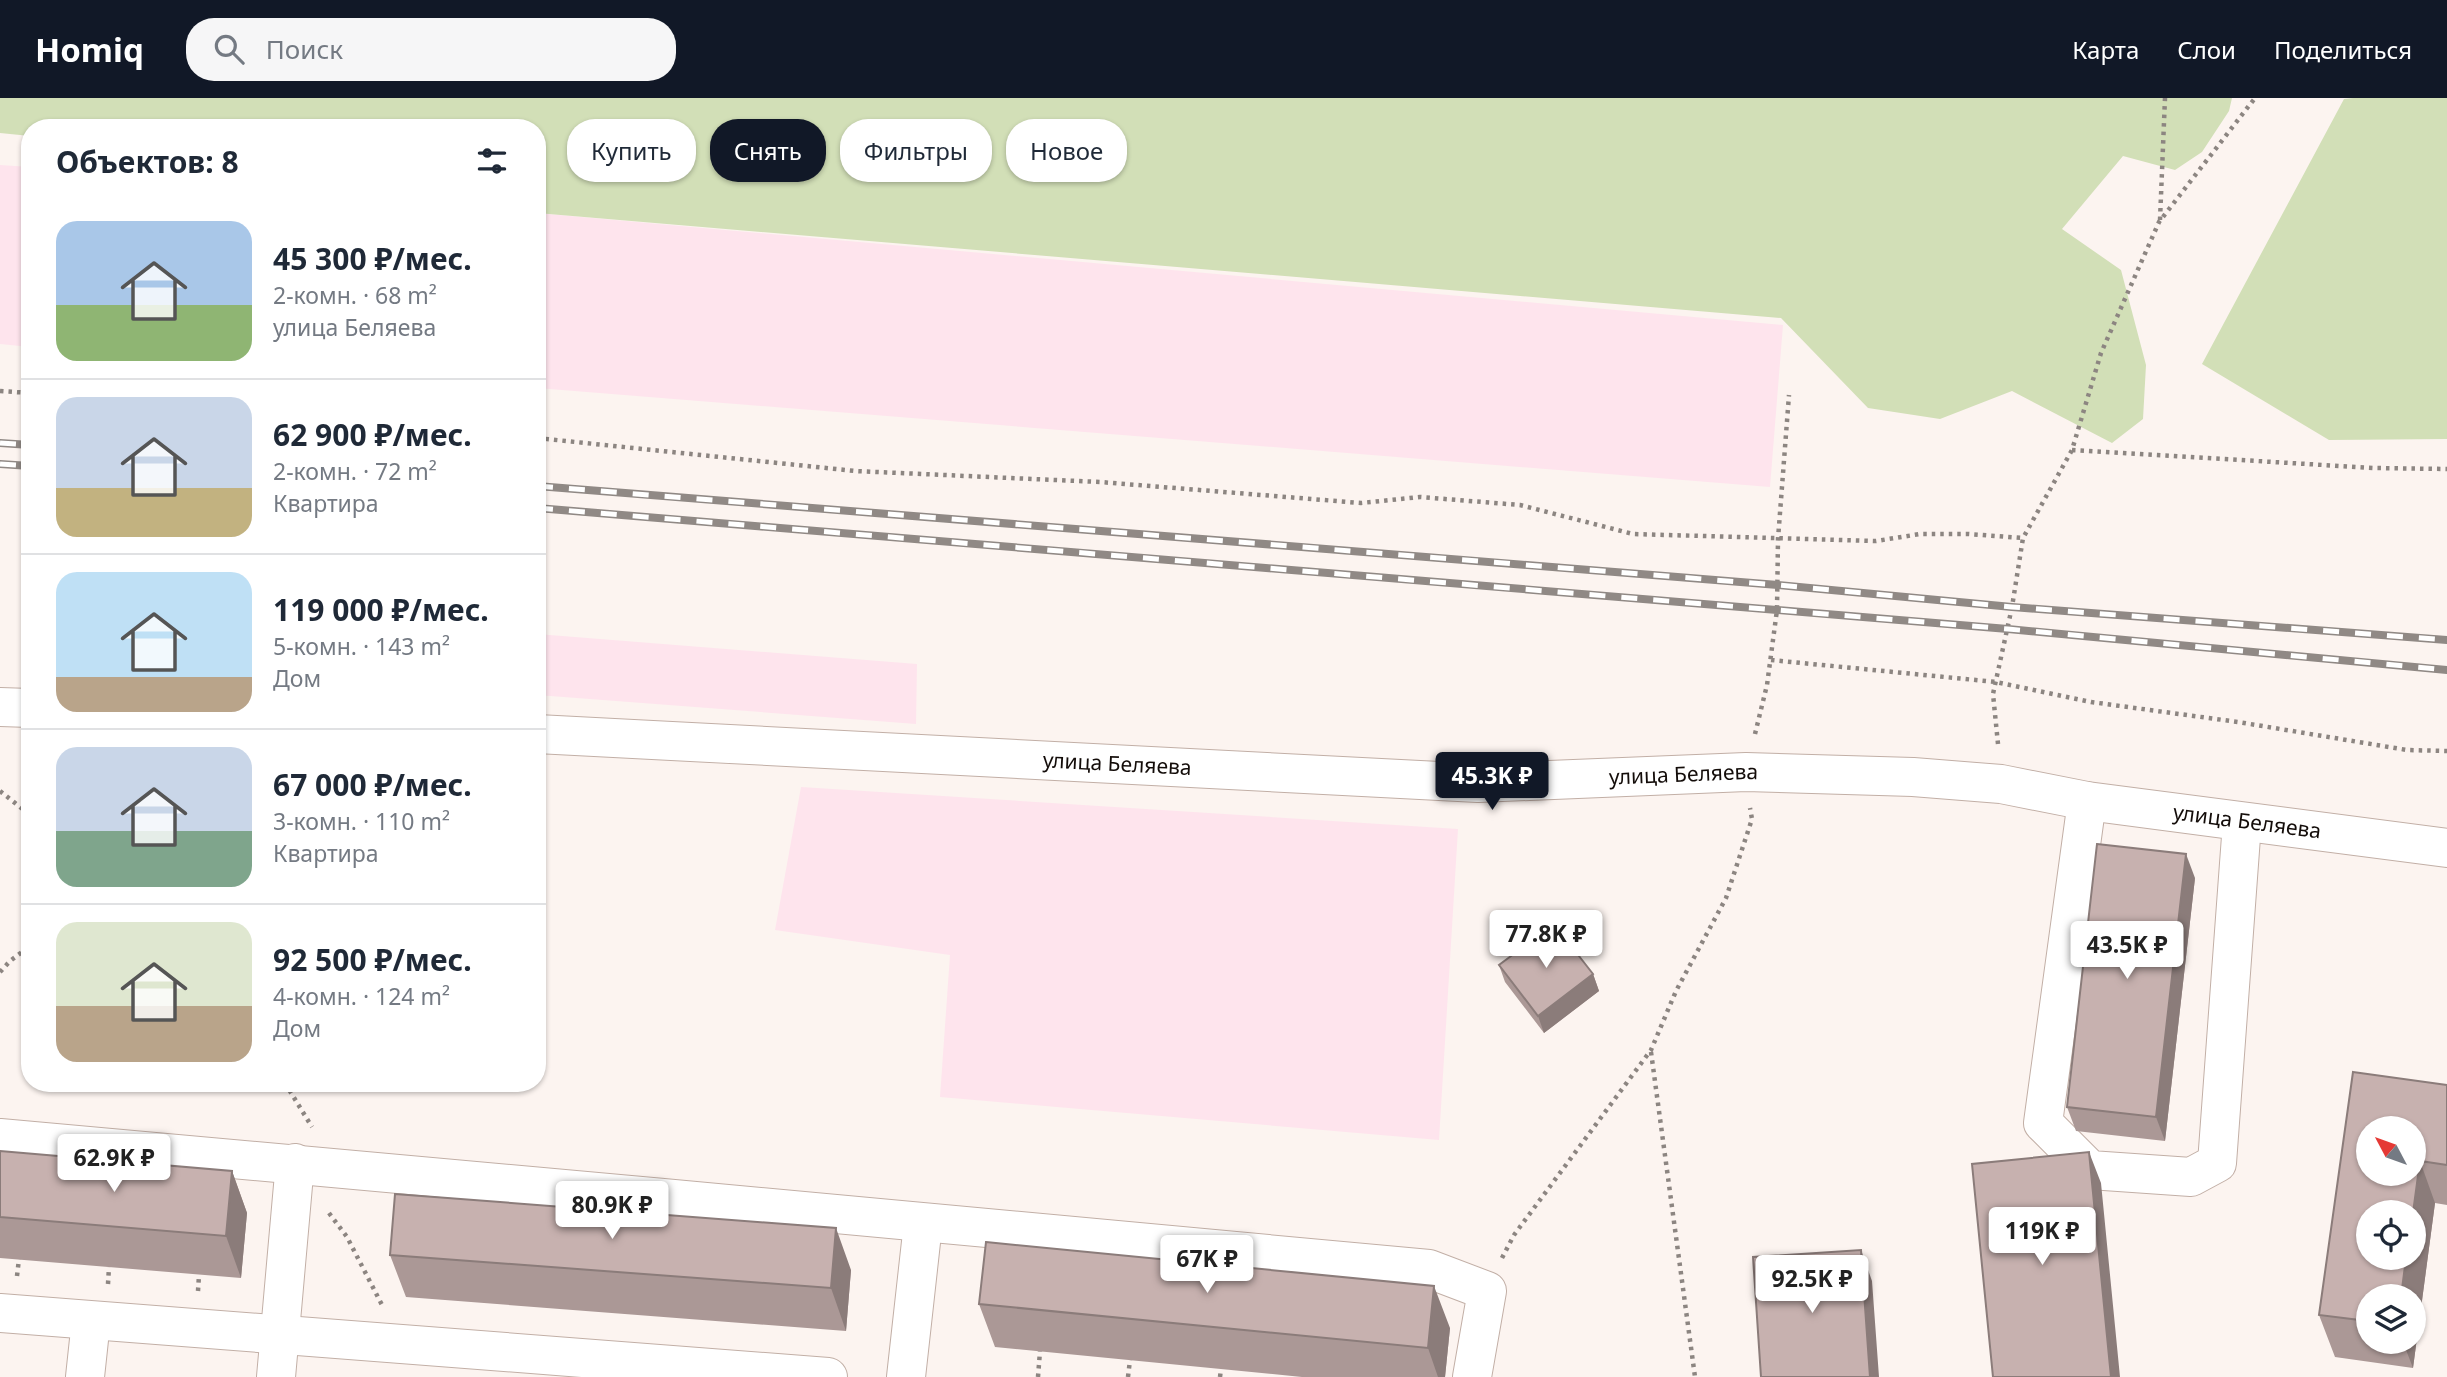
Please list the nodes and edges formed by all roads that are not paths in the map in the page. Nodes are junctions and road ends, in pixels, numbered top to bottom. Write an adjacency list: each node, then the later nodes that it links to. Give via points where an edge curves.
1 (0, 708): 2 (street)
2 (21, 708)
3 (546, 734): 4 (street, улица Беляева, via 1478,783 1746,772 1913,777 2001,784)
4 (2087, 801): 5 (street, улица Беляева); 5 (street, via 2043,1123 2090,1170 2191,1177 2217,1163)
5 (2242, 823): 6 (street, улица Беляева)
6 (2447, 848)
7 (0, 1138): 8 (street)
8 (307, 1164): 9 (street); 12 (street)
9 (923, 1224): 16 (street); 17 (street, via 1429,1269 1487,1291)
10 (0, 1313): 11 (street)
11 (91, 1321): 12 (street); 13 (street)
12 (279, 1336): 14 (street); 15 (street)
13 (85, 1377)
14 (276, 1377)
15 (828, 1377)
16 (906, 1377)
17 (1472, 1377)

